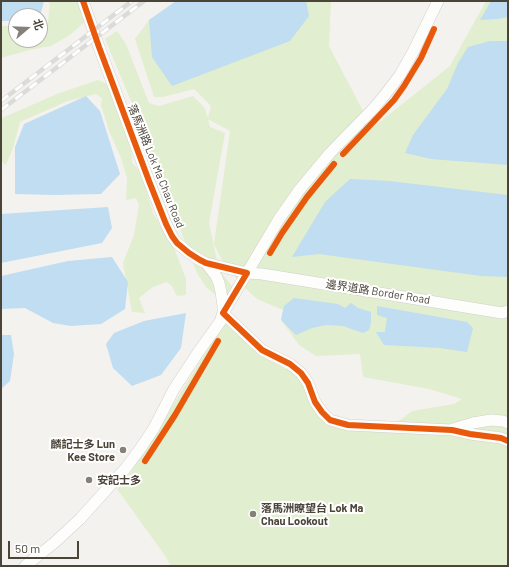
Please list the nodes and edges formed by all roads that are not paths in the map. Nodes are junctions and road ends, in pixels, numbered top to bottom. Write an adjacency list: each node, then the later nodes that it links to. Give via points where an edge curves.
1 (83, 1): 3 (street, 落馬洲路 Lok Ma Chau Road, via 169,230 189,254)
2 (438, 1): 4 (street, via 400,75 373,109 300,189)
3 (206, 263): 4 (street, 落馬洲路 Lok Ma Chau Road); 6 (street, 落馬洲路 Lok Ma Chau Road, via 219,283)
4 (247, 272): 5 (street, 邊界道路 Border Road, via 490,312); 6 (street)
5 (508, 311)
6 (223, 313): 8 (street, via 262,350 290,364 301,373 318,407 330,420 348,425); 10 (street, via 218,325 174,389 140,449 80,519)
7 (508, 423): 8 (street, via 491,420)
8 (452, 430): 9 (street)
9 (508, 441)
10 (25, 566)

